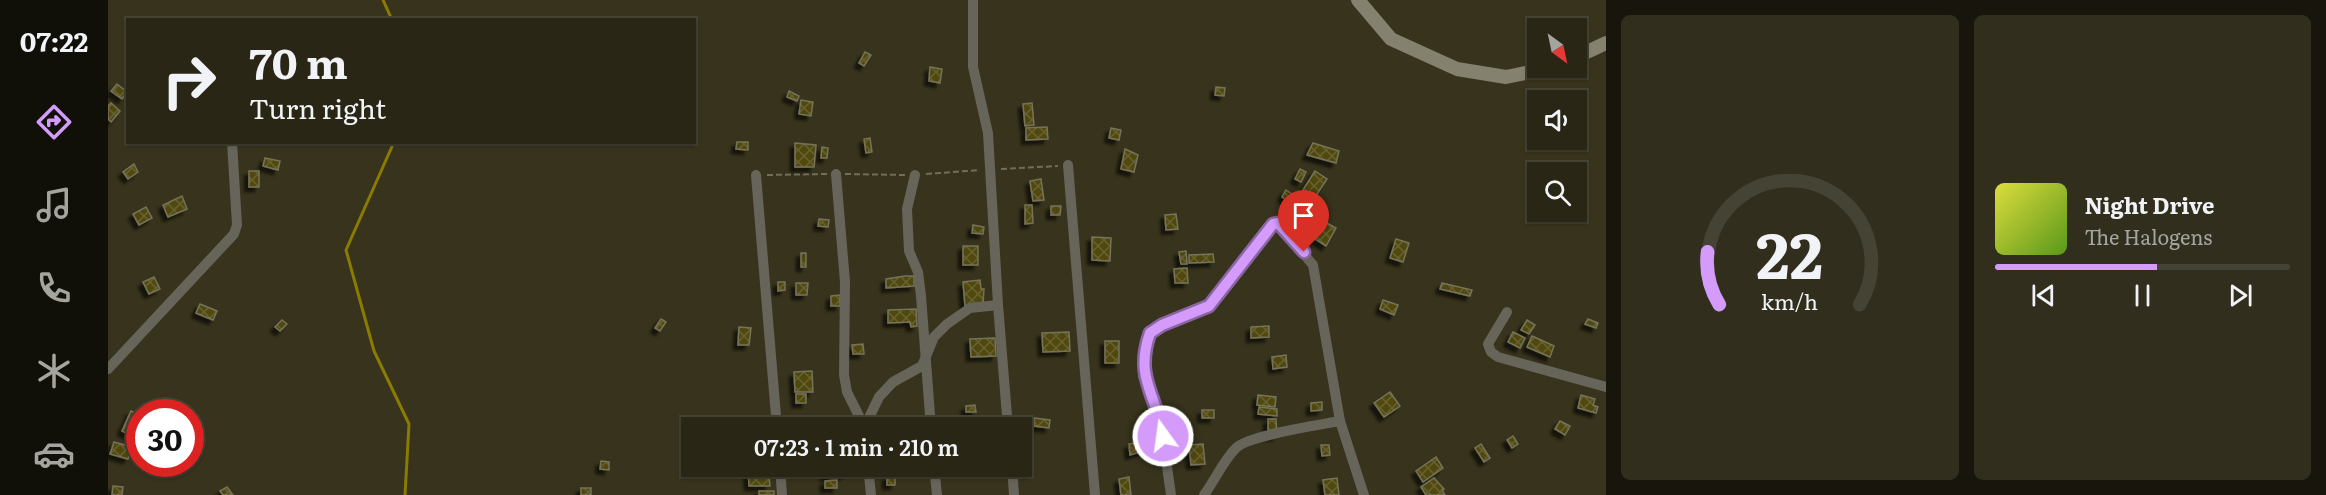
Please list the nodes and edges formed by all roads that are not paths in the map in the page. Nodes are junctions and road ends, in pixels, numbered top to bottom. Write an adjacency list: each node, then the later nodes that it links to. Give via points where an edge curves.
1 (973, 0): 11 (street, via 973,67 988,133)
2 (1358, 0): 5 (street, via 1391,39 1457,69 1506,76)
3 (1606, 43): 4 (street)
4 (1587, 52)
5 (1527, 72)
6 (232, 144): 14 (street, via 237,225 234,234)
7 (1068, 165): 30 (street)
8 (836, 174): 17 (street, via 845,282 844,375 847,392)
9 (756, 175): 16 (street)
10 (915, 175): 13 (street, via 909,194 909,251 918,272)
11 (998, 305): 13 (street, via 961,313 934,337); 20 (street)
12 (1507, 312): 15 (street, via 1488,344 1491,352 1510,363)
13 (925, 355): 18 (street, via 918,370 893,382 879,397); 19 (street)
14 (108, 369)
15 (1606, 387)
16 (776, 417)
17 (860, 417)
18 (870, 417)
19 (930, 417)
20 (1007, 417)
21 (1340, 422): 31 (street, via 1313,265 1278,223 1273,224 1209,306 1150,333 1143,376 1160,417); 32 (street, via 1284,430 1247,441 1237,447); 33 (street)
22 (781, 477): 26 (street)
23 (869, 477): 27 (street)
24 (935, 477): 28 (street)
25 (1013, 477): 29 (street)
26 (782, 495)
27 (871, 495)
28 (937, 495)
29 (1014, 495)
30 (1095, 495)
31 (1171, 495)
32 (1204, 495)
33 (1364, 495)

